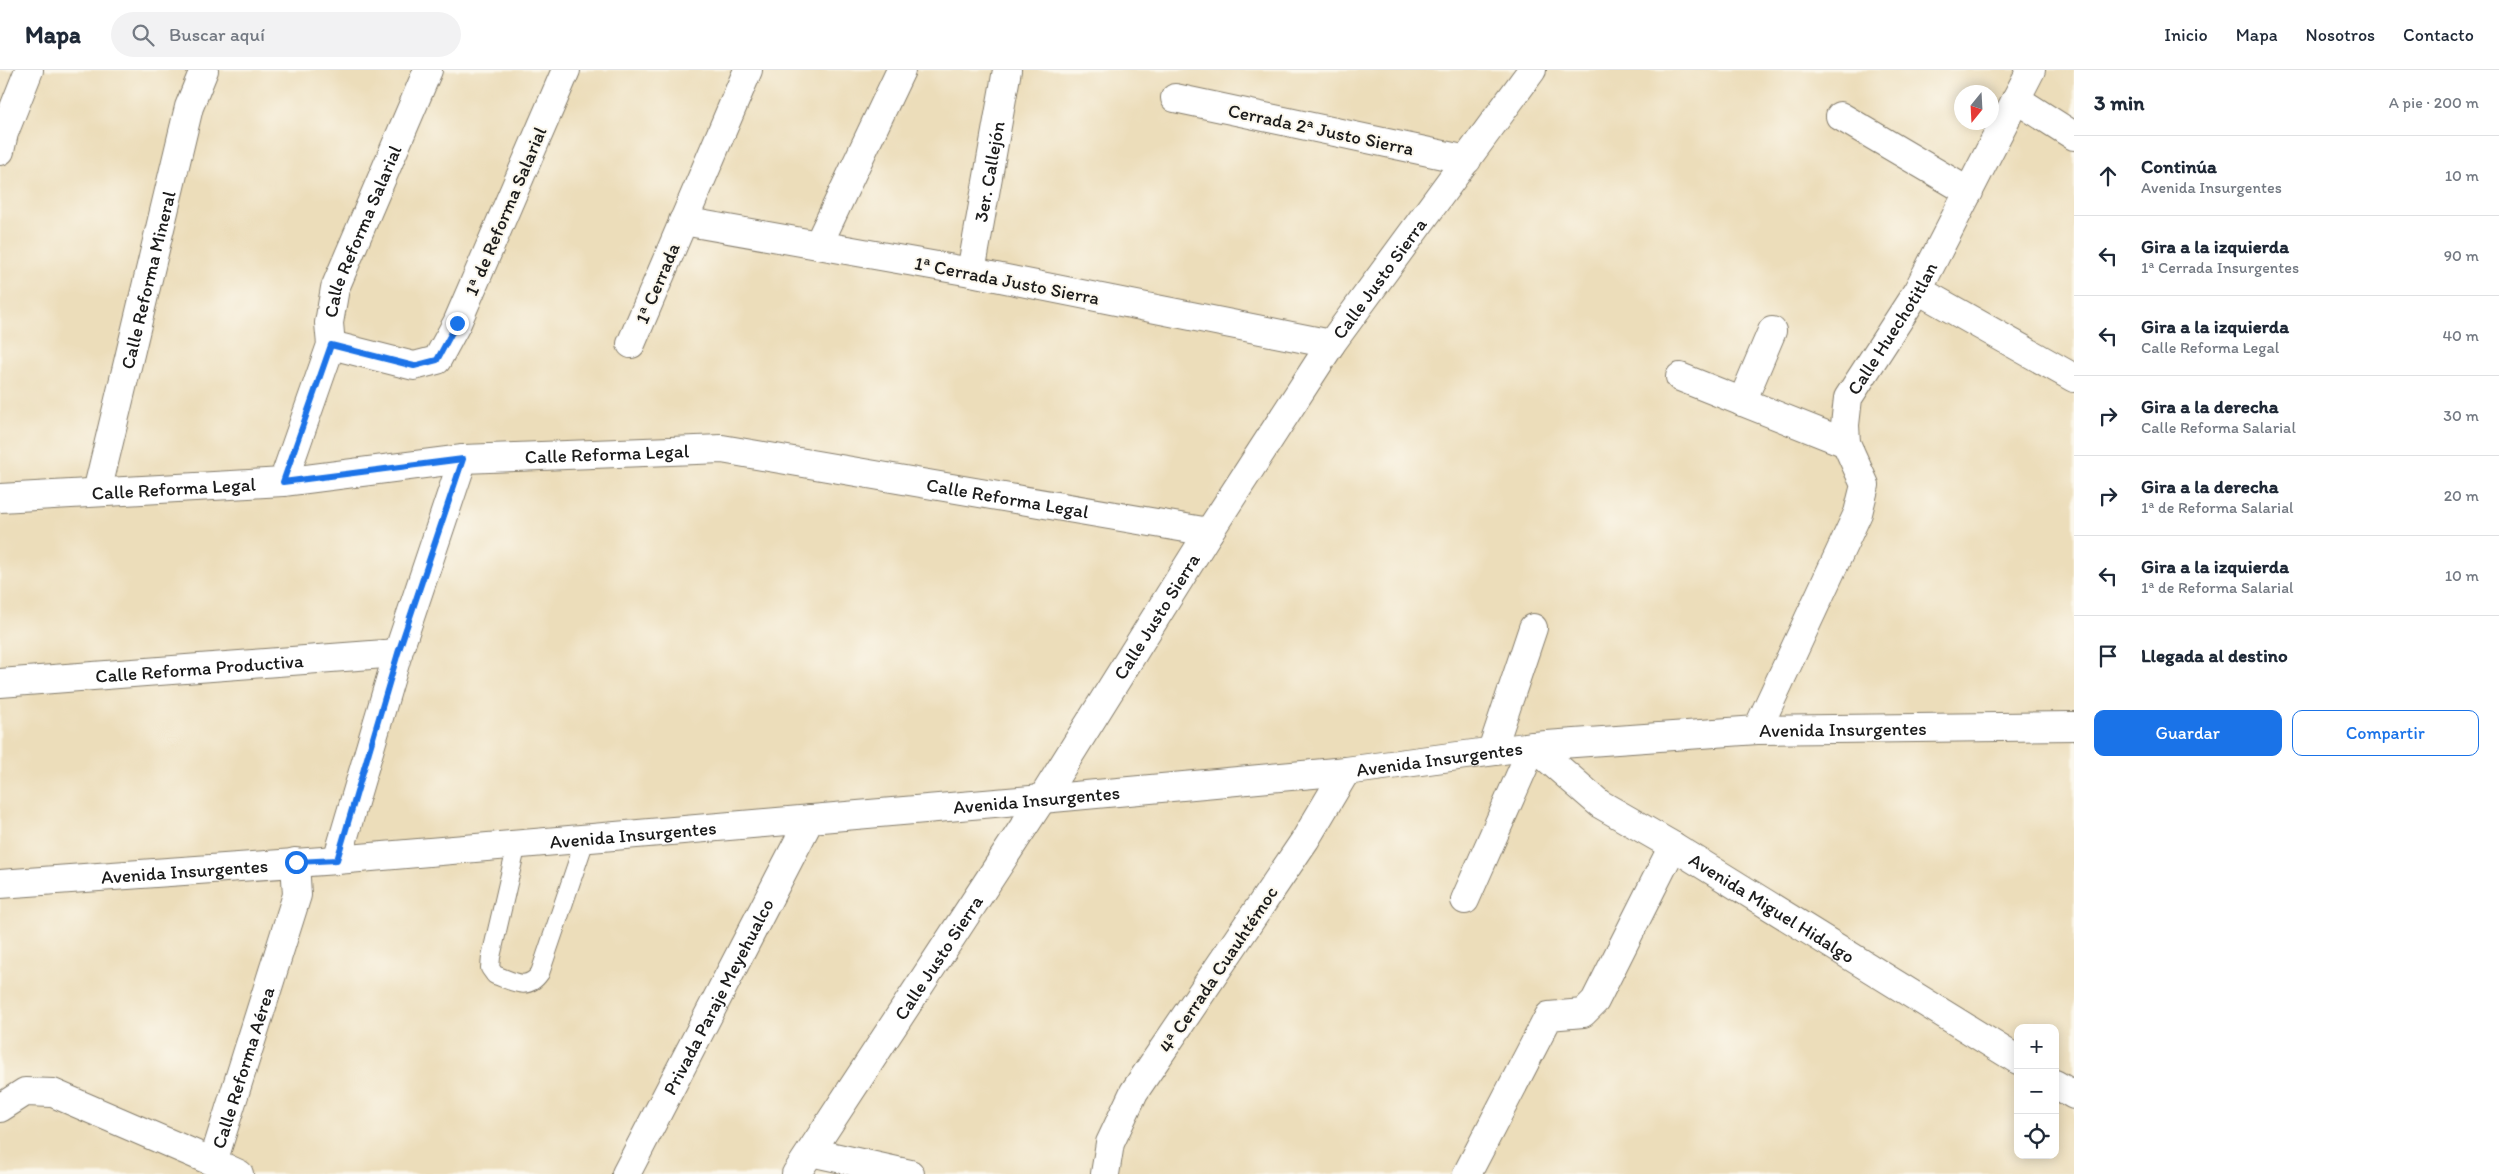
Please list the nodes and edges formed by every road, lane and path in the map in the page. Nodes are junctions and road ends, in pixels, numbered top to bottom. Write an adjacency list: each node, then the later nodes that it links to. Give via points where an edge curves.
1 (29, 70): 14 (street)
2 (204, 70): 31 (street, Calle Reforma Mineral, via 189,107)
3 (428, 70): 24 (street, Calle Reforma Salarial, via 335,288 329,322)
4 (566, 70): 24 (street, 1ª de Reforma Salarial, via 457,323 437,360 414,366)
5 (748, 70): 17 (street, 1ª Cerrada)
6 (902, 70): 18 (street)
7 (1007, 70): 19 (street, 3er. Callejón)
8 (1532, 70): 15 (street, Calle Justo Sierra)
9 (2031, 70): 11 (street, Calle Huechotitlan)
10 (1176, 98): 15 (street, Cerrada 2ª Justo Sierra)
11 (2016, 98): 13 (street); 16 (street, Calle Huechotitlan)
12 (1840, 116): 16 (street)
13 (2074, 136)
14 (0, 151)
15 (1467, 160): 23 (street, Calle Justo Sierra)
16 (1969, 192): 20 (street, Calle Huechotitlan)
17 (683, 221): 18 (street, 1ª Cerrada Justo Sierra); 22 (street, 1ª Cerrada)
18 (818, 245): 19 (street, 1ª Cerrada Justo Sierra)
19 (970, 272): 23 (street, 1ª Cerrada Justo Sierra)
20 (1918, 290): 26 (street); 28 (street, Calle Huechotitlan, via 1848,398)
21 (1772, 331): 27 (street)
22 (630, 344)
23 (1331, 344): 33 (street, Calle Justo Sierra)
24 (331, 345): 30 (street, Calle Reforma Salarial)
25 (1680, 377): 27 (street)
26 (2074, 378)
27 (1742, 402): 28 (street)
28 (1846, 443): 38 (street, Calle Huechotitlan, via 1865,485 1858,513)
29 (463, 459): 30 (street, Calle Reforma Legal); 33 (street, Calle Reforma Legal, via 722,449); 35 (street)
30 (283, 482): 31 (street, Calle Reforma Legal)
31 (97, 492): 32 (street, Calle Reforma Legal)
32 (0, 498)
33 (1209, 532): 42 (street, Calle Justo Sierra)
34 (1533, 628): 40 (street)
35 (398, 653): 36 (street, Calle Reforma Productiva); 47 (street)
36 (0, 683)
37 (2074, 726): 38 (street, Avenida Insurgentes)
38 (1757, 730): 39 (street, Avenida Insurgentes)
39 (1532, 746): 40 (street, Avenida Insurgentes); 46 (street, Avenida Miguel Hidalgo, via 1600,804); 50 (street)
40 (1492, 750): 41 (street, Avenida Insurgentes)
41 (1346, 771): 42 (street, Avenida Insurgentes); 60 (street, 4ª Cerrada Cuauhtémoc, via 1305,840 1134,1092 1110,1143)
42 (1042, 799): 43 (street, Avenida Insurgentes); 56 (street, Calle Justo Sierra)
43 (810, 819): 44 (street, Avenida Insurgentes); 58 (street, Privada Paraje Meyehualco)
44 (586, 837): 45 (street, Avenida Insurgentes); 45 (lane, via 540,973 534,982 525,985 494,975 490,968)
45 (517, 844): 47 (street, Avenida Insurgentes)
46 (1673, 846): 51 (street, Avenida Miguel Hidalgo); 61 (street, via 1595,1001 1584,1013 1549,1016)
47 (337, 860): 48 (street, Avenida Insurgentes)
48 (296, 862): 49 (street, Avenida Insurgentes); 55 (street, Calle Reforma Aérea, via 297,895)
49 (0, 884)
50 (1464, 900)
51 (2014, 1058)
52 (2059, 1086): 53 (street)
53 (2074, 1095)
54 (0, 1108): 55 (street, Calle Reforma Aérea, via 25,1092 53,1093)
55 (213, 1162): 57 (street)
56 (804, 1163): 59 (street)
57 (239, 1174)
58 (626, 1174)
59 (910, 1174)
60 (1105, 1174)
61 (1467, 1174)

